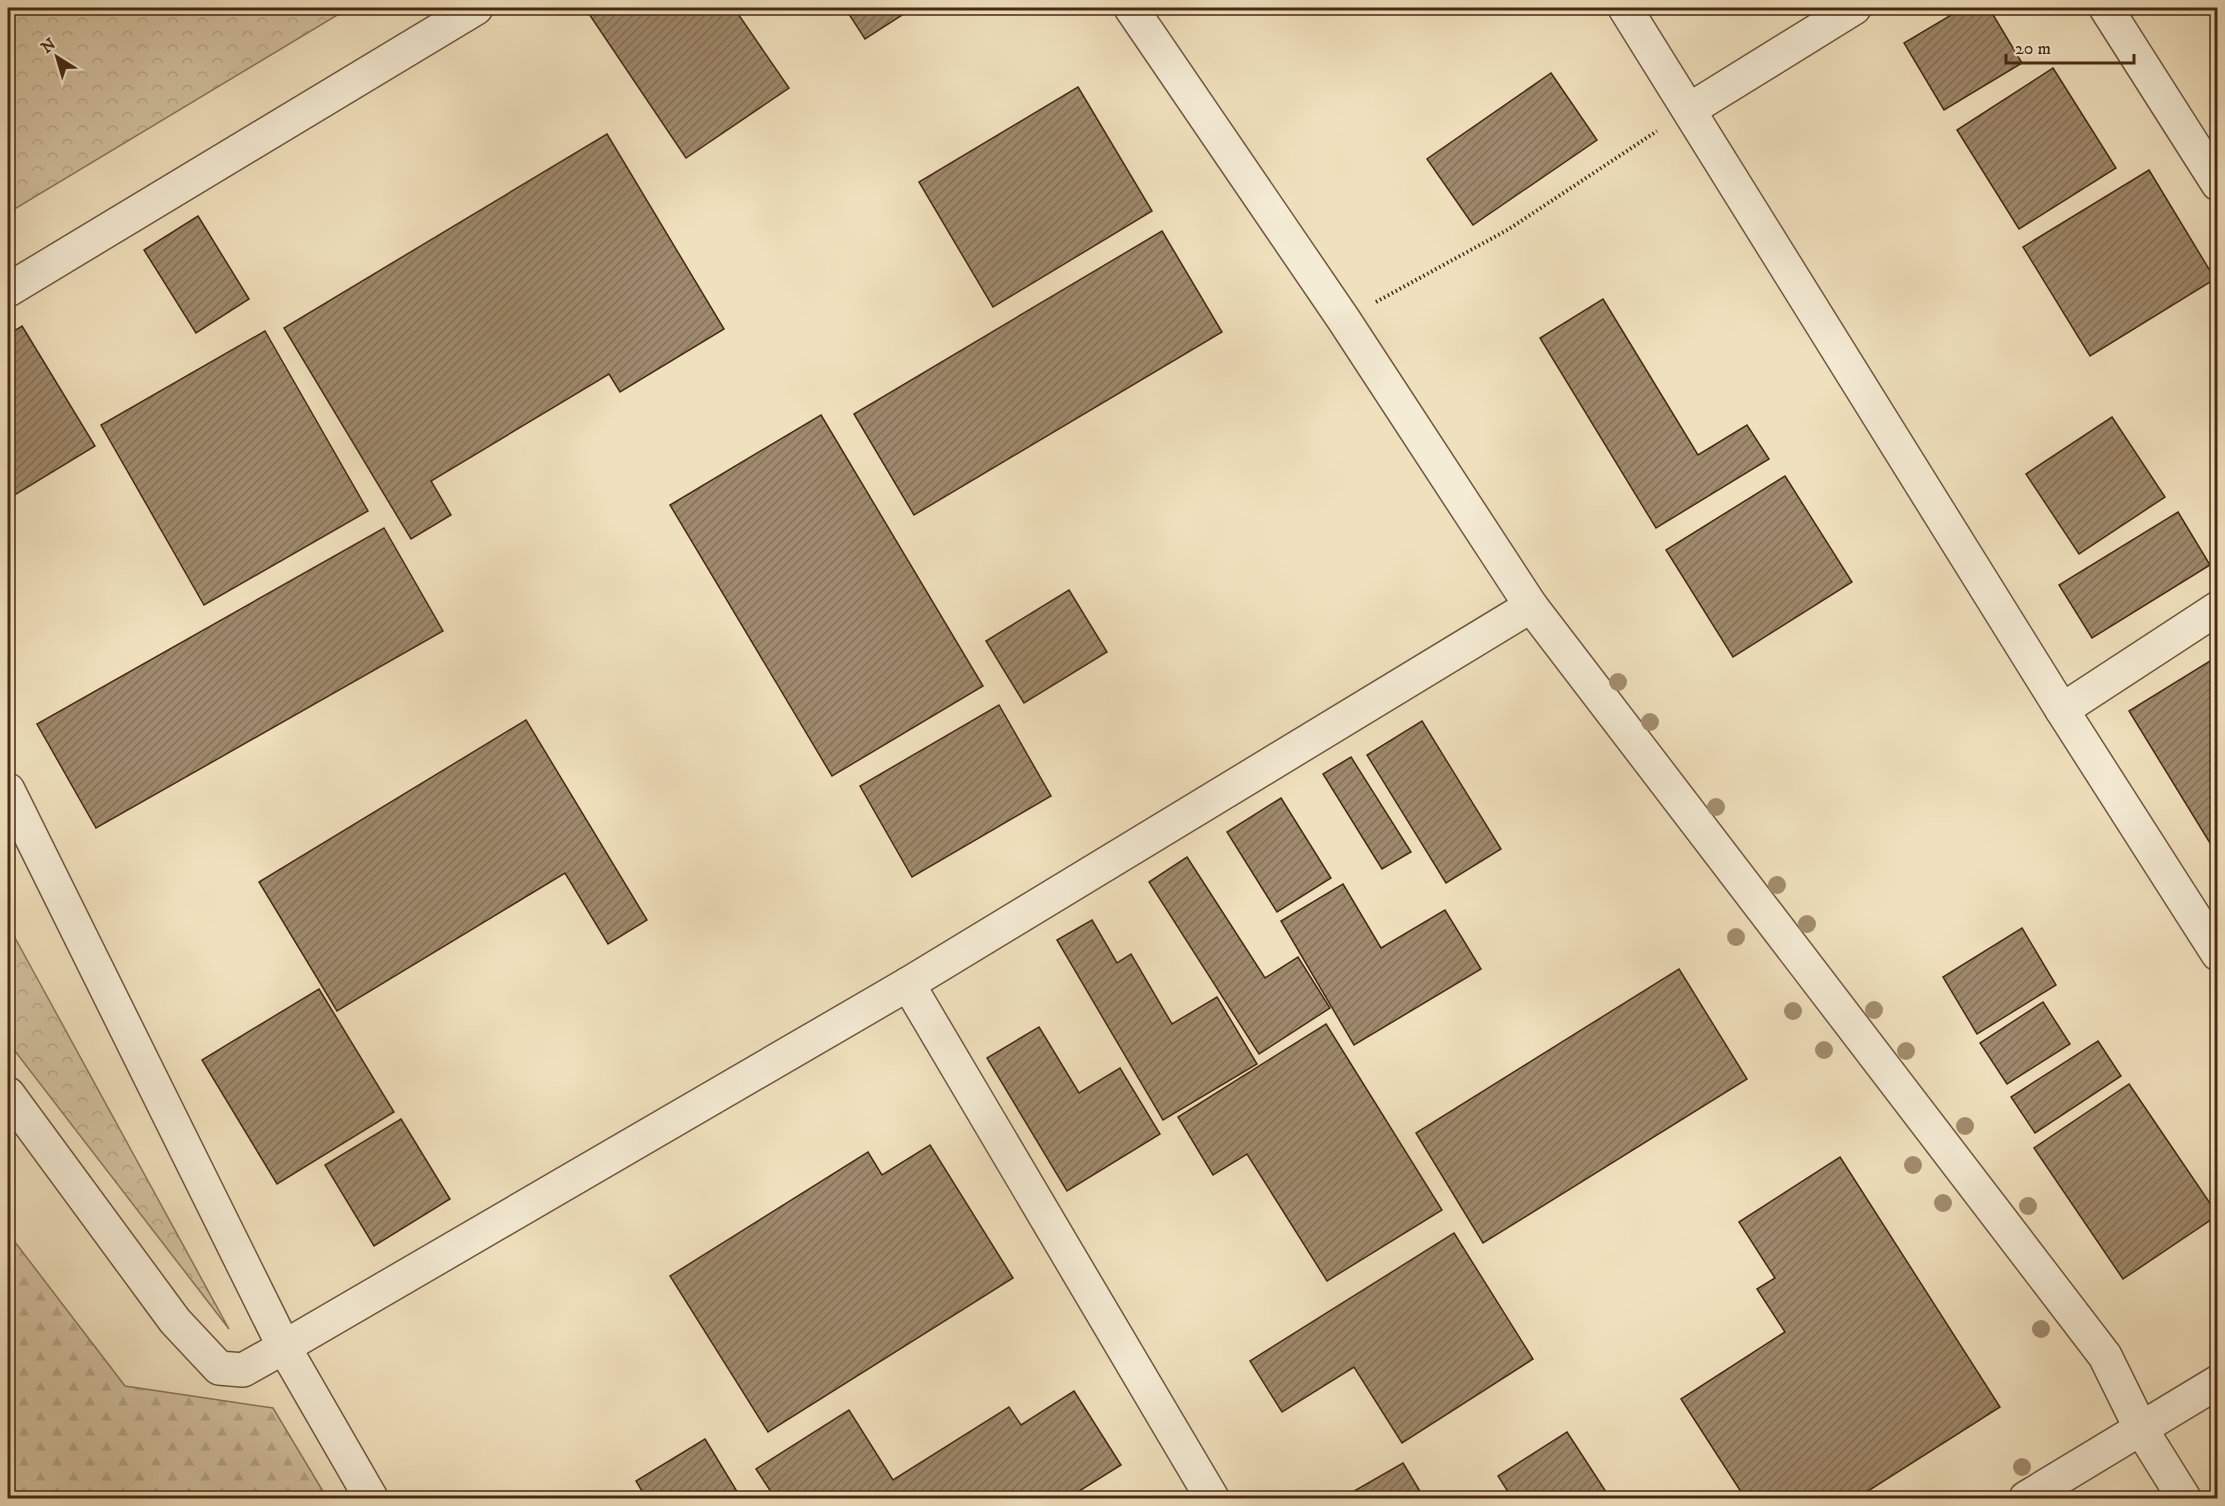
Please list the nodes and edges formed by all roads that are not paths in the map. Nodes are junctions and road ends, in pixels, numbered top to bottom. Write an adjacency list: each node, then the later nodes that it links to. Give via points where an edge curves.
1 (476, 8): 8 (street)
2 (1131, 8): 9 (street, via 1344,320)
3 (1625, 8): 6 (street)
4 (1854, 8): 6 (street)
5 (2106, 8): 7 (street)
6 (1689, 110): 11 (street)
7 (2217, 184)
8 (8, 290)
9 (1531, 606): 14 (street); 18 (street, via 2105,1356)
10 (2217, 608): 11 (street)
11 (2062, 710): 13 (street)
12 (8, 790): 16 (street)
13 (2217, 954)
14 (908, 984): 16 (street); 20 (street)
15 (8, 1094): 16 (street, via 175,1321 219,1368 243,1370)
16 (284, 1347): 19 (street)
17 (2217, 1382): 18 (street)
18 (2141, 1429): 21 (street); 22 (street)
19 (371, 1498)
20 (1212, 1498)
21 (2026, 1498)
22 (2184, 1498)

